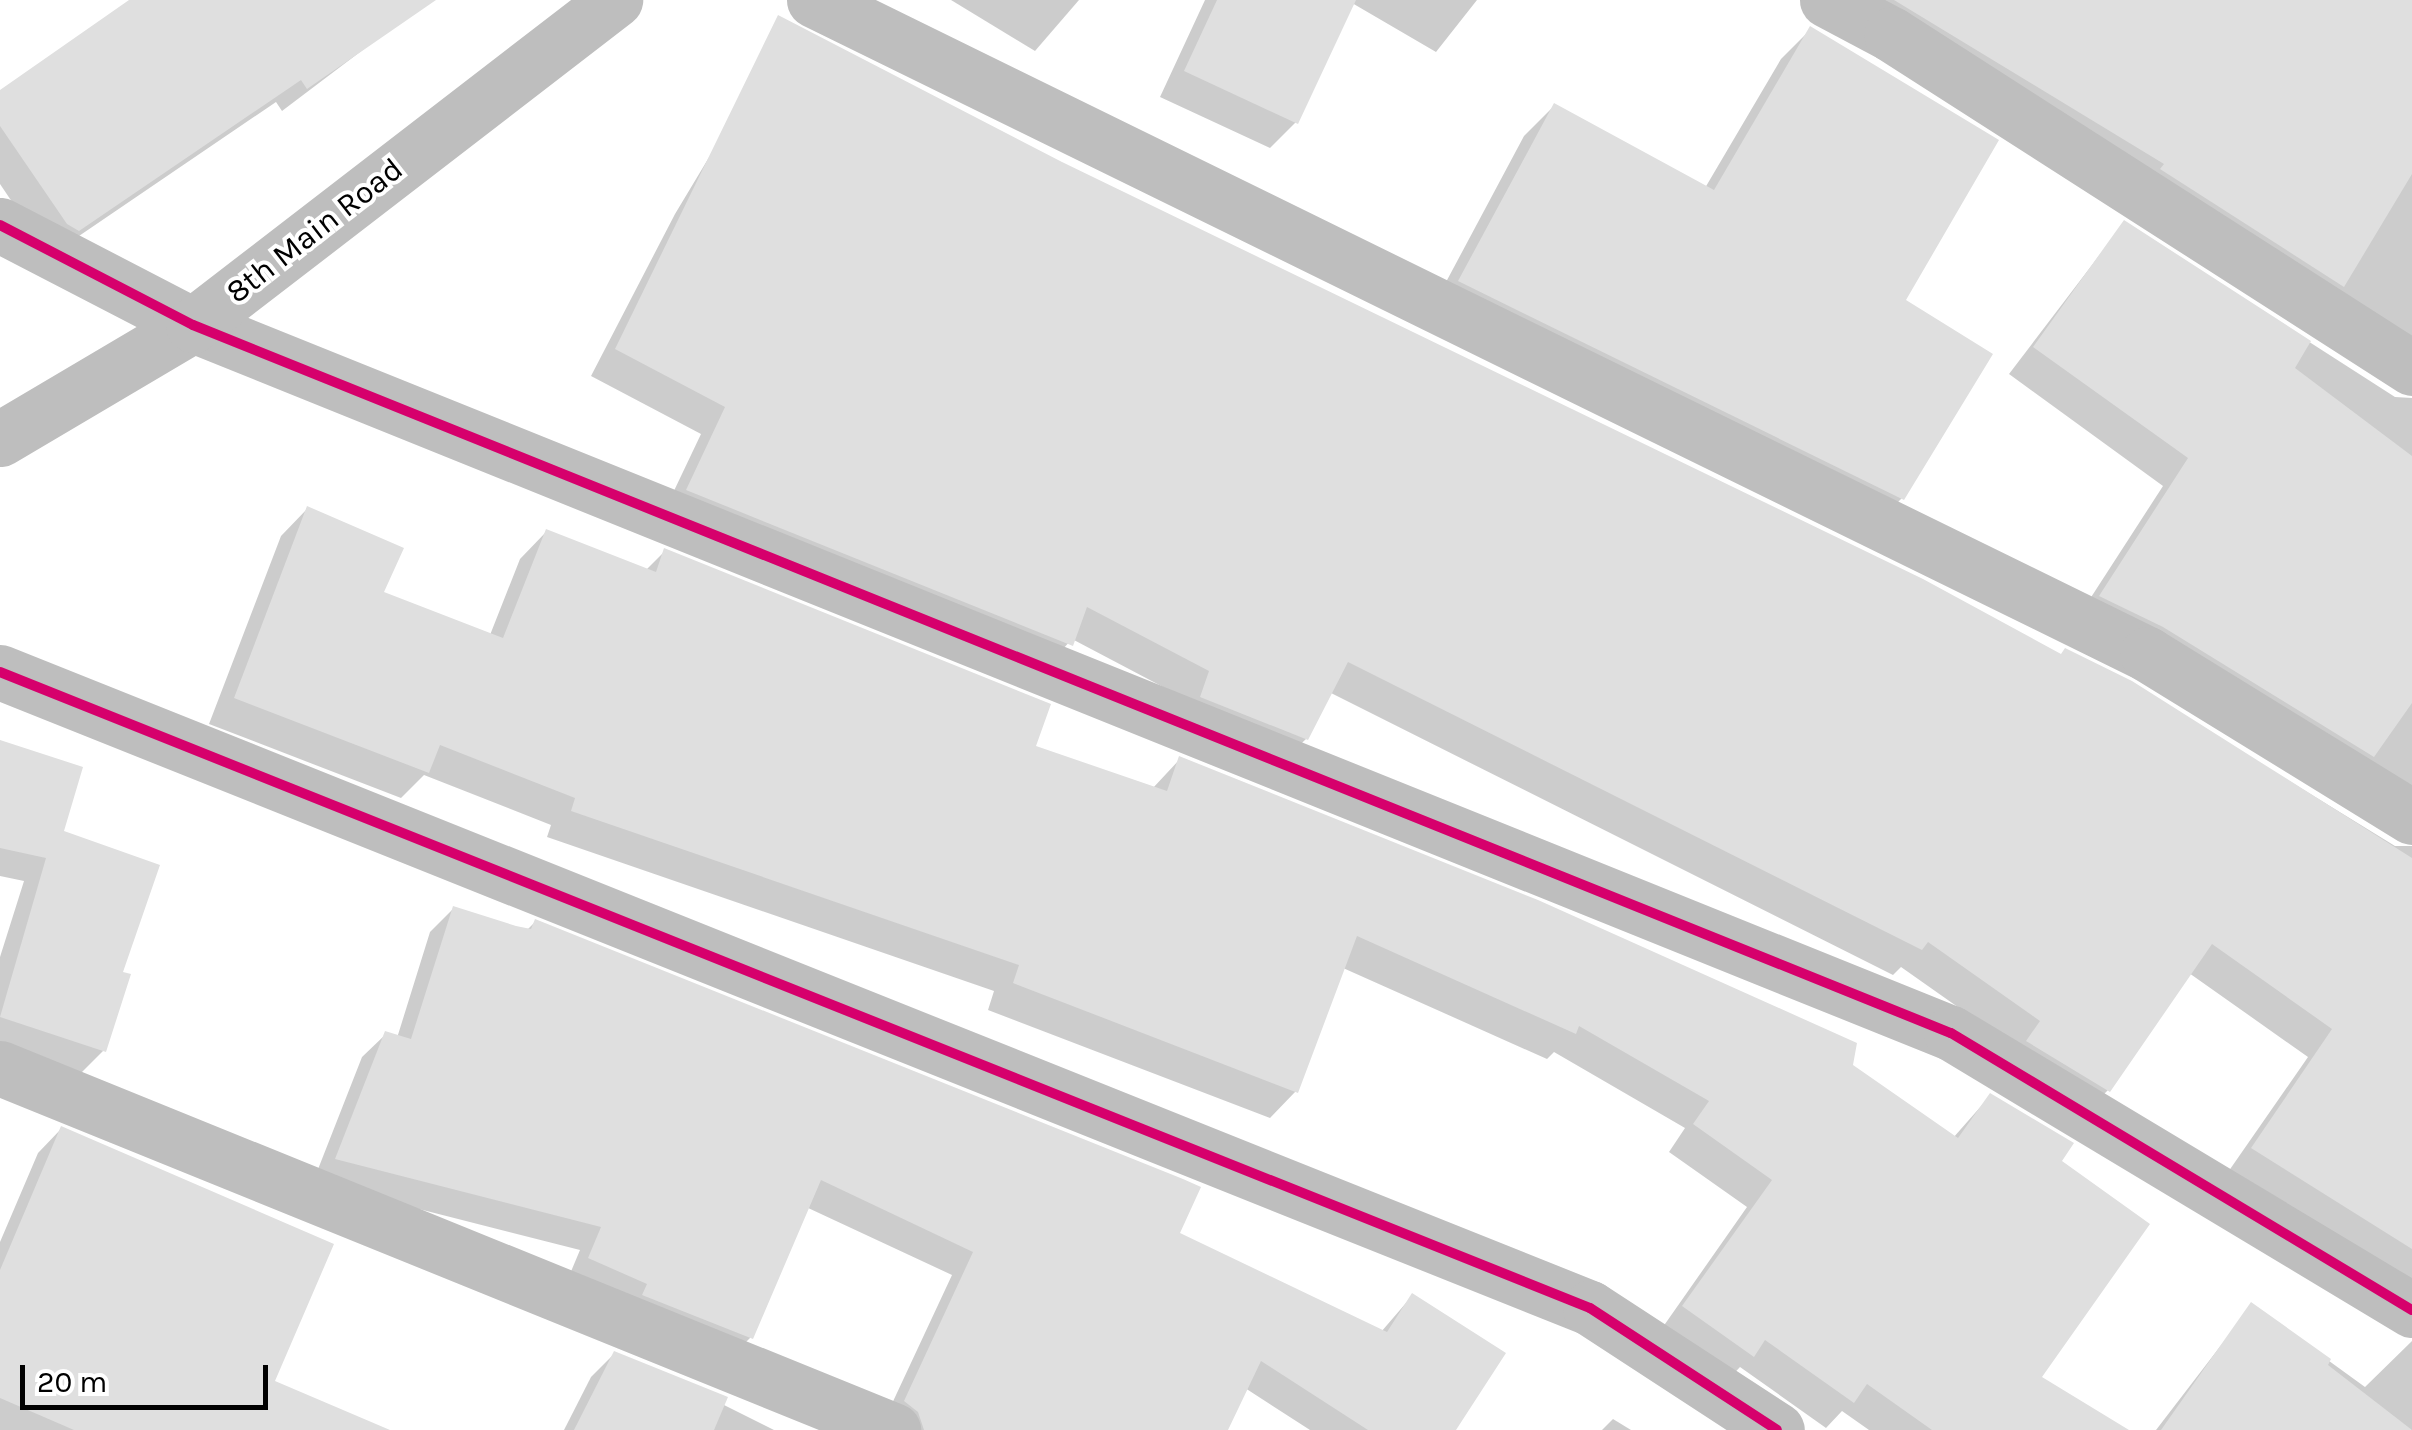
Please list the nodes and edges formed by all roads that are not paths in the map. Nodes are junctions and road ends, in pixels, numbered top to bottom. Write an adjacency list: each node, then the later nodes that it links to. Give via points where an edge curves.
1 (615, 0): 5 (street, 8th Main Road)
2 (814, 0): 9 (street, via 2147,654)
3 (1826, 0): 6 (street, via 1891,34)
4 (0, 225): 5 (street)
5 (192, 325): 7 (street, 8th Main Road); 11 (street, via 1951,1034)
6 (2412, 368)
7 (0, 439)
8 (0, 672): 13 (street, via 1590,1308)
9 (2412, 817)
10 (4, 1075): 12 (street)
11 (2412, 1310)
12 (893, 1430)
13 (1777, 1430)

